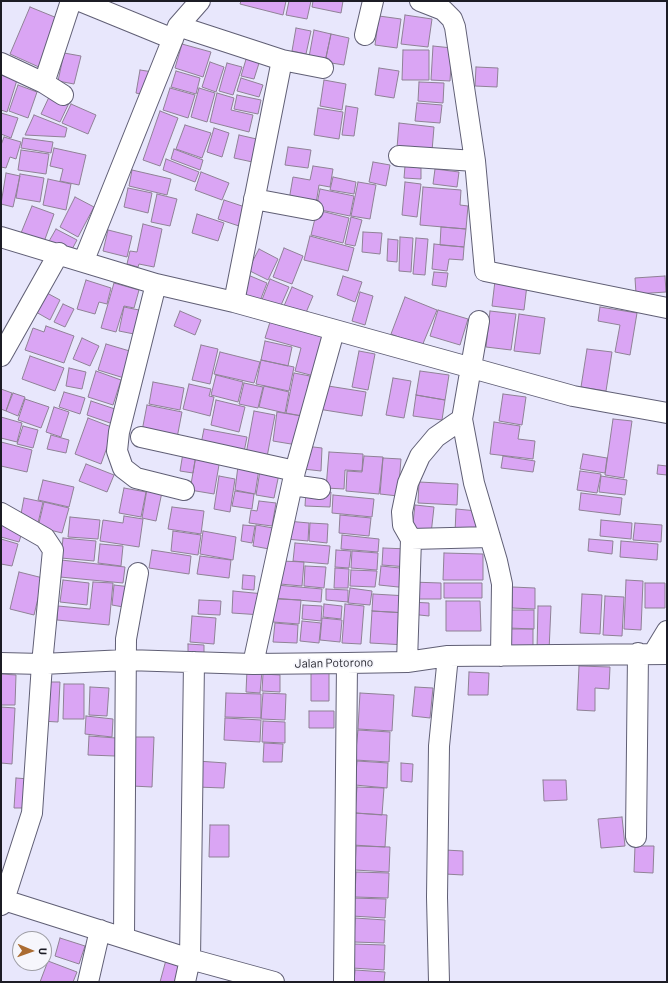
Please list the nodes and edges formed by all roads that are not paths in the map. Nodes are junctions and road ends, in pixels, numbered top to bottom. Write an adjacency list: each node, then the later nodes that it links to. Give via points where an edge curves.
1 (71, 1): 11 (street)
2 (80, 1): 6 (street)
3 (200, 1): 6 (street)
4 (373, 1): 7 (street)
5 (429, 2): 14 (street, via 443,10 456,27)
6 (176, 33): 8 (street); 19 (street)
7 (365, 35)
8 (282, 60): 10 (street); 15 (street)
9 (1, 63): 11 (street)
10 (323, 68)
11 (44, 83): 12 (street)
12 (63, 95)
13 (399, 156): 14 (street)
14 (475, 162): 22 (street, via 484,271)
15 (254, 199): 16 (street); 21 (street)
16 (313, 210)
17 (1, 237): 18 (street)
18 (58, 253): 19 (street); 25 (street)
19 (84, 260): 20 (street)
20 (156, 284): 21 (street); 32 (street, via 119,432 117,451 123,468 136,478)
21 (234, 302): 24 (street)
22 (667, 308)
23 (479, 321): 26 (street)
24 (334, 331): 26 (street); 30 (street)
25 (1, 356)
26 (470, 367): 27 (street, via 573,396); 28 (street)
27 (667, 412)
28 (462, 419): 34 (street, via 474,483); 35 (street, via 436,437 420,456 408,483 402,512 403,525)
29 (142, 437): 30 (street)
30 (294, 478): 31 (street); 47 (street)
31 (320, 489)
32 (184, 490)
33 (1, 513): 46 (street, via 45,538 53,550)
34 (490, 537): 35 (street); 40 (street, via 502,584)
35 (411, 539): 43 (street)
36 (138, 573): 41 (street, via 126,639)
37 (667, 631): 38 (street)
38 (653, 654): 40 (street, Jalan Potorono); 48 (street)
39 (448, 656): 40 (street, Jalan Potorono); 43 (street, Jalan Potorono); 57 (street, via 439,746)
40 (501, 656)
41 (126, 660): 42 (street, Jalan Potorono); 46 (street, Jalan Potorono); 51 (street)
42 (194, 662): 47 (street, Jalan Potorono); 52 (street)
43 (407, 662): 45 (street, Jalan Potorono)
44 (1, 663): 46 (street, Jalan Potorono)
45 (347, 663): 47 (street, Jalan Potorono); 56 (street)
46 (42, 664): 49 (street, via 32,813)
47 (253, 664)
48 (636, 837)
49 (3, 902): 50 (street)
50 (100, 930): 51 (street); 53 (street)
51 (124, 937): 52 (street)
52 (190, 959): 54 (street); 55 (street)
53 (88, 982)
54 (185, 982)
55 (274, 982)
56 (344, 982)
57 (438, 982)

